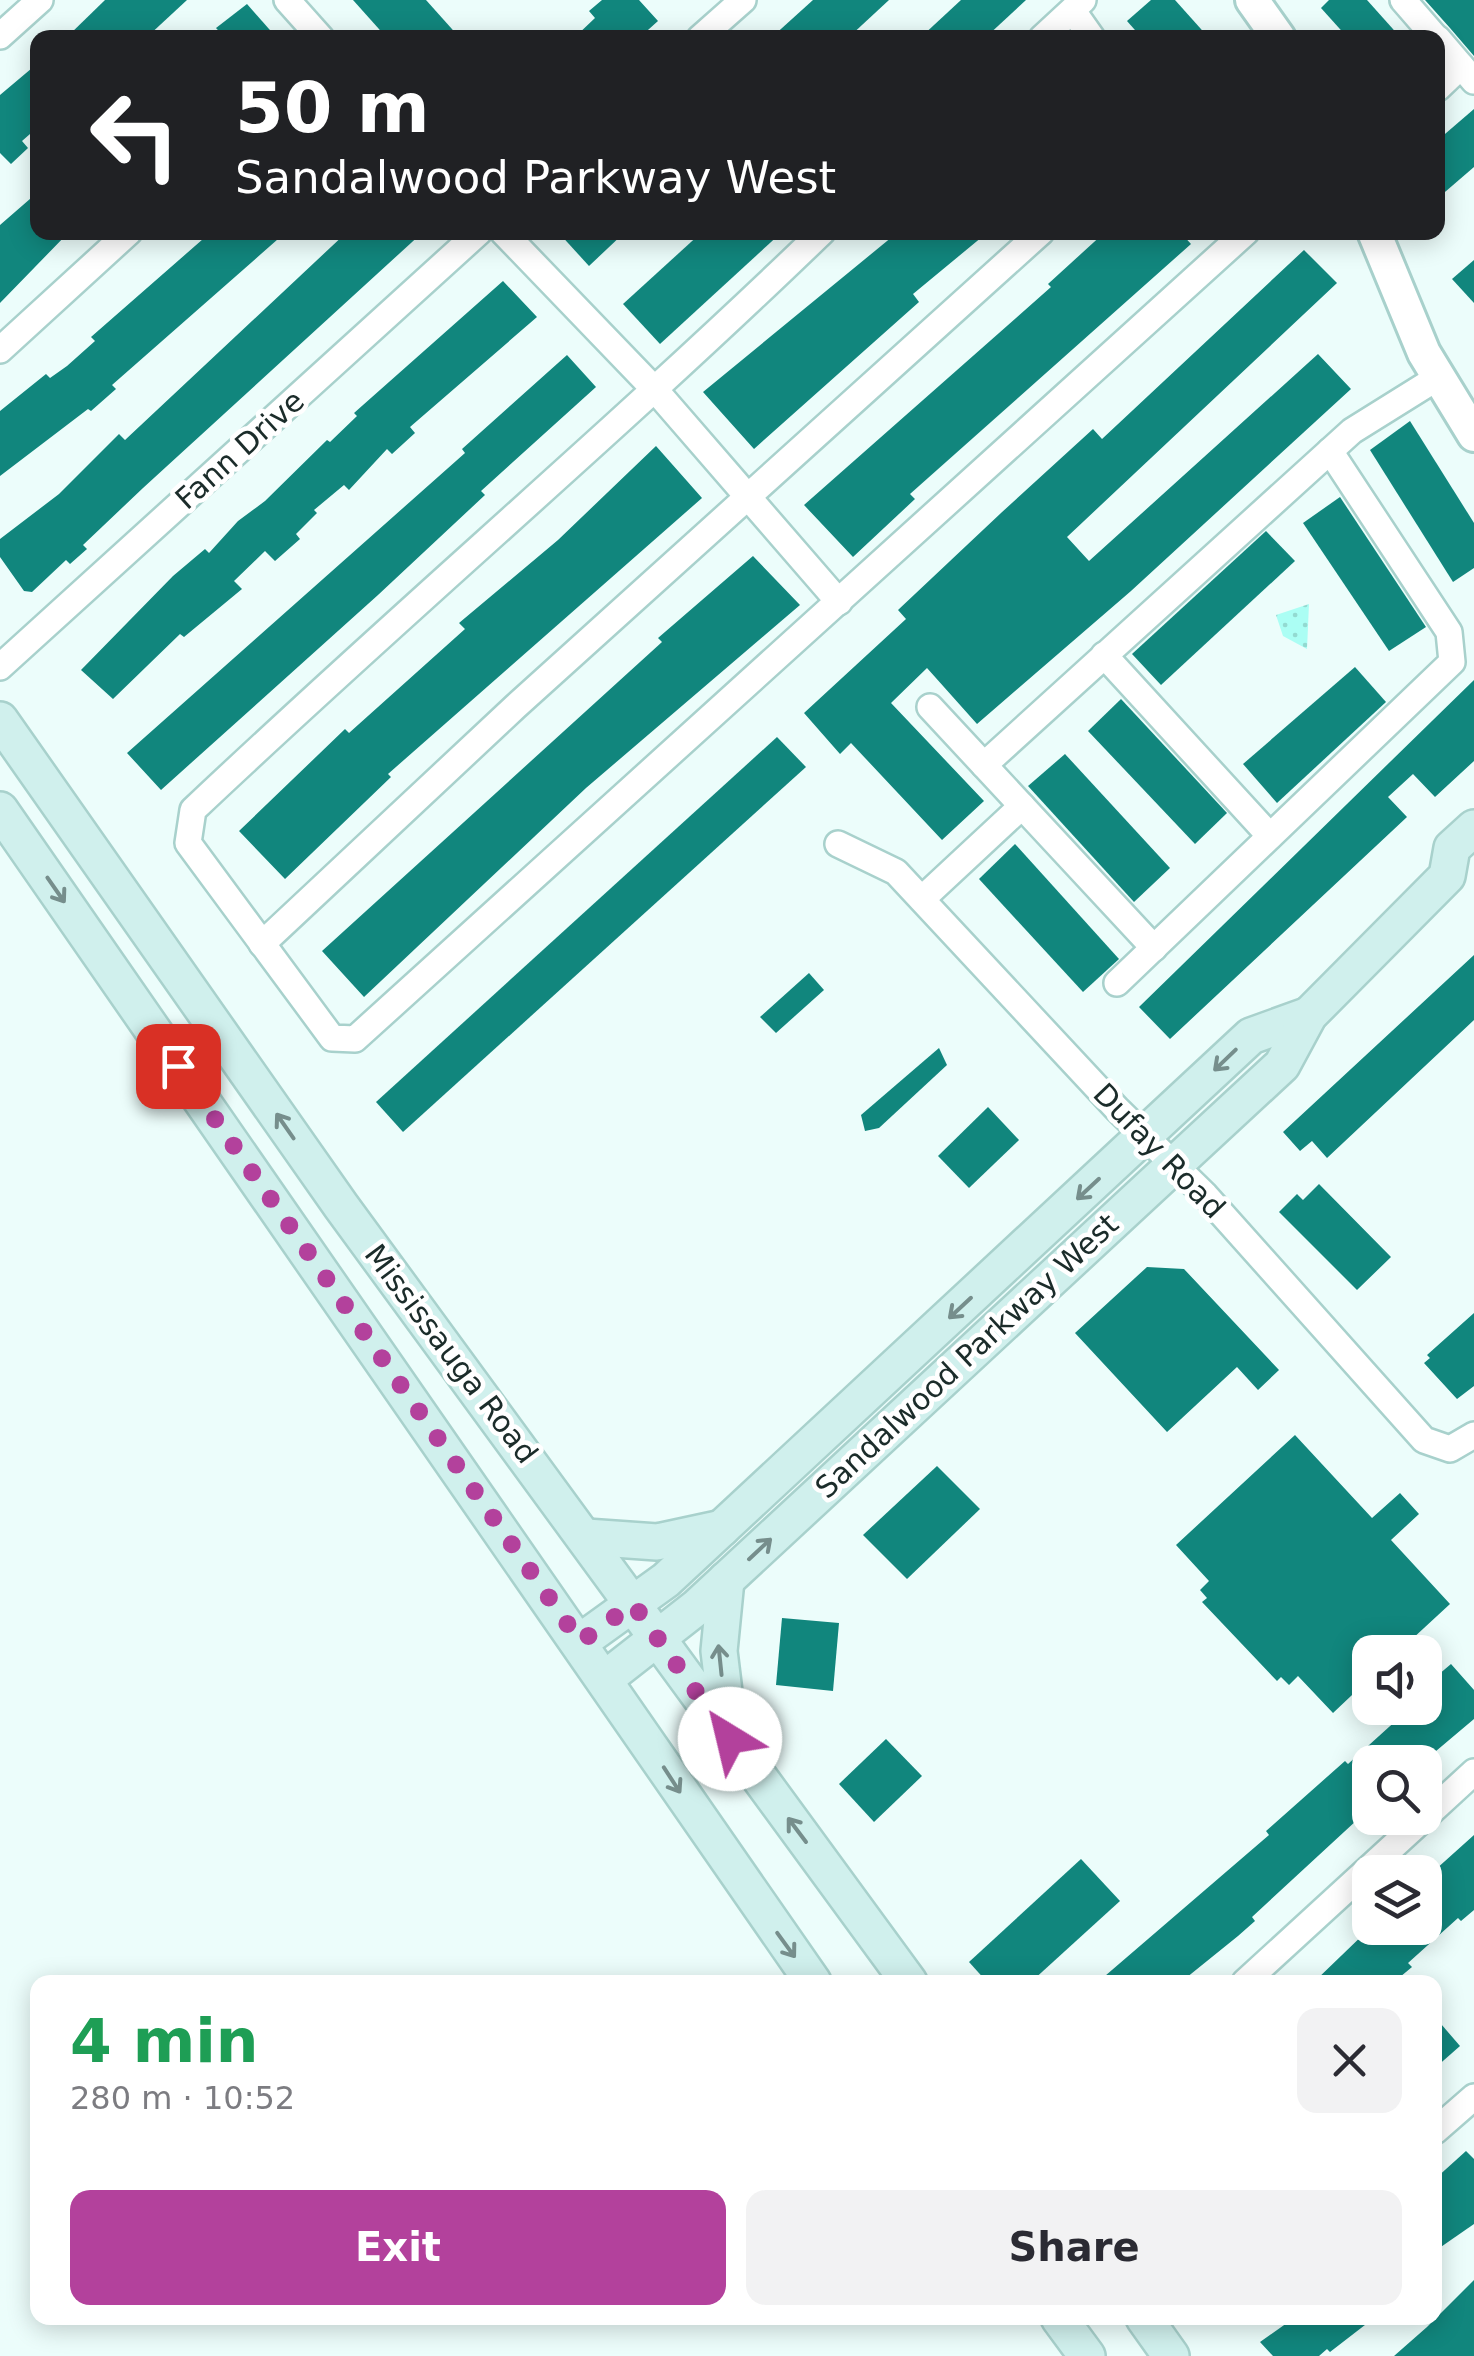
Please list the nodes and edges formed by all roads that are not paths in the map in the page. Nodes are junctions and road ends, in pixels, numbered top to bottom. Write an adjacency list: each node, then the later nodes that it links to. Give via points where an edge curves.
1 (40, 0): 13 (street)
2 (287, 0): 7 (street)
3 (743, 0): 8 (street)
4 (1252, 0): 11 (street)
5 (1403, 0): 12 (street)
6 (1078, 5): 9 (street); 10 (street)
7 (313, 30)
8 (709, 30)
9 (1051, 30)
10 (1089, 30)
11 (1273, 30)
12 (1430, 30)
13 (0, 36)
14 (1445, 47): 15 (street)
15 (1468, 74): 16 (street)
16 (1445, 85)
17 (120, 240): 24 (street)
18 (470, 240): 32 (street, Fann Drive)
19 (510, 240): 26 (street)
20 (814, 240): 26 (street)
21 (1031, 240): 29 (street)
22 (1232, 240): 30 (street)
23 (1377, 240): 25 (street)
24 (0, 350)
25 (1437, 378): 27 (street); 28 (street)
26 (657, 392): 29 (street); 43 (street, via 383,631 193,810 188,843)
27 (1474, 436)
28 (1330, 451): 31 (street); 39 (street, via 1449,632 1452,662)
29 (746, 498): 30 (street); 43 (street)
30 (839, 602): 43 (street, via 355,1038 332,1038)
31 (1104, 656): 35 (street); 39 (street)
32 (0, 667)
33 (930, 707): 35 (street)
34 (0, 720): 51 (main road, Mississauga Road, one-way to 34, via 341,1206)
35 (984, 765): 36 (street)
36 (1022, 806): 42 (street); 44 (street)
37 (0, 810): 55 (main road, Mississauga Road, one-way to 55)
38 (1474, 828): 41 (main road, Sandalwood Parkway West, via 1452,848)
39 (1270, 836): 44 (street)
40 (838, 844): 42 (street, Dufay Road, via 896,872)
41 (1461, 878): 46 (main road, Sandalwood Parkway West)
42 (922, 899): 47 (street, Dufay Road)
43 (262, 944)
44 (1154, 948): 45 (street)
45 (1117, 983)
46 (1310, 1015): 47 (main road, Sandalwood Parkway West, one-way to 47, via 1251,1036); 48 (main road, Sandalwood Parkway West, via 1282,1065)
47 (1145, 1136): 48 (street, Dufay Road); 50 (main road, Sandalwood Parkway West, one-way to 50)
48 (1173, 1164): 49 (street, Dufay Road, via 1424,1440 1450,1449); 52 (main road, Sandalwood Parkway West, one-way to 48)
49 (1474, 1435)
50 (722, 1528): 51 (main road, via 657,1542); 53 (main road, Sandalwood Parkway West)
51 (586, 1537): 53 (main road, Mississauga Road)
52 (726, 1580): 54 (main road, Sandalwood Parkway West); 57 (main road, one-way to 52, via 718,1651)
53 (633, 1604): 54 (main road, Mississauga Road); 55 (main road, Sandalwood Parkway West)
54 (658, 1638): 56 (main road, Sandalwood Parkway West); 57 (main road, Mississauga Road)
55 (580, 1642): 56 (main road, Mississauga Road)
56 (605, 1680): 61 (main road, Mississauga Road, one-way to 61)
57 (730, 1739): 62 (main road, Mississauga Road, one-way to 57)
58 (1474, 1772): 59 (street)
59 (1442, 1801)
60 (1405, 1835): 63 (street)
61 (809, 1975)
62 (903, 1975)
63 (1252, 1975)
64 (1474, 2097): 65 (street)
65 (1442, 2125)
66 (1064, 2325): 68 (main road)
67 (1149, 2325): 69 (main road)
68 (1087, 2356)
69 (1171, 2356)

